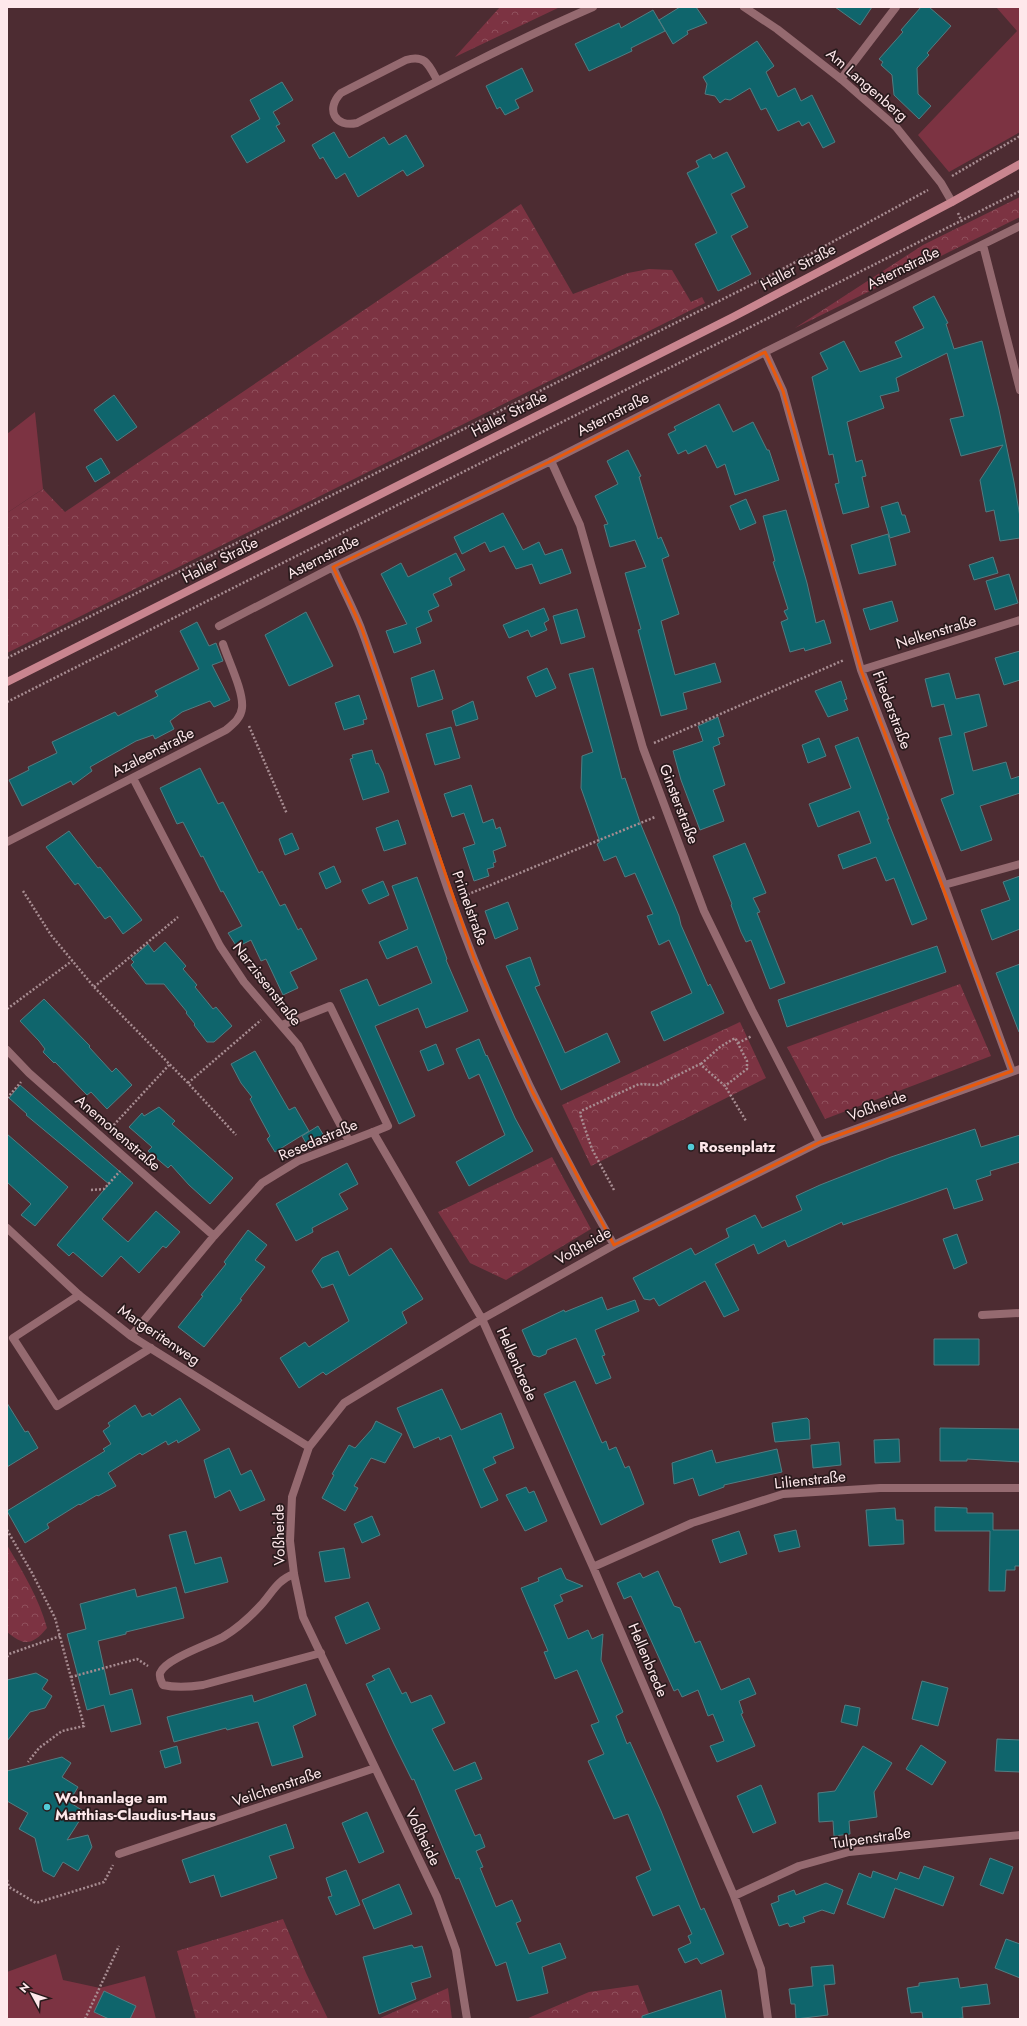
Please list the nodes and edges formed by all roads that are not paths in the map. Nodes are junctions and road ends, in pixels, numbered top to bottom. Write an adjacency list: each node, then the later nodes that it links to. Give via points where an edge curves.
1 (593, 7): 5 (street)
2 (744, 7): 4 (street, Am Langenberg, via 777,29)
3 (896, 7): 4 (street)
4 (841, 79): 7 (street, Am Langenberg, via 896,126 941,183)
5 (437, 80): 5 (street, via 357,123 349,125 335,116 335,100 341,93 406,60 415,57 423,60 430,66)
6 (1020, 164): 7 (main road, Haller Straße)
7 (952, 202): 18 (main road, Haller Straße, via 733,317)
8 (1020, 226): 9 (street, Asternstraße)
9 (983, 245): 10 (street, Asternstraße); 11 (street)
10 (765, 352): 12 (street, Asternstraße); 17 (street, Fliederstraße, via 783,391)
11 (1020, 390)
12 (551, 461): 13 (street, Asternstraße); 28 (street, Ginsterstraße, via 580,525 643,748 704,911)
13 (333, 567): 15 (street, Asternstraße); 31 (street, Primelstraße, via 362,629 452,901 474,958 532,1091)
14 (1020, 620): 17 (street, Nelkenstraße)
15 (219, 626)
16 (223, 644): 19 (street, Azaleenstraße, via 240,693 242,708 238,720 226,730)
17 (861, 670): 22 (street, Fliederstraße)
18 (7, 682)
19 (133, 778): 20 (street, Azaleenstraße); 23 (street, Narzissenstraße, via 220,946 244,982)
20 (7, 842)
21 (1020, 864): 22 (street)
22 (944, 884): 25 (street, Fliederstraße)
23 (282, 1026): 26 (street, via 330,1006 388,1126); 27 (street, Narzissenstraße, via 298,1045)
24 (7, 1050): 30 (street, Anemonenstraße, via 29,1073)
25 (1016, 1070): 28 (street, Voßheide)
26 (373, 1132): 27 (street, Resedastraße); 35 (street, Resedastraße)
27 (349, 1141): 30 (street, Resedastraße, via 298,1161 262,1183)
28 (820, 1142): 31 (street, Voßheide)
29 (7, 1228): 32 (street, Margeritenweg)
30 (214, 1236): 36 (street, Resedastraße)
31 (614, 1245): 35 (street, Voßheide)
32 (79, 1295): 36 (street, Margeritenweg); 37 (street, via 13,1338 57,1406)
33 (1020, 1313): 34 (street)
34 (982, 1315)
35 (482, 1319): 38 (street, Voßheide, via 344,1403); 40 (street, Hellenbrede)
36 (131, 1336): 37 (street, Margeritenweg)
37 (151, 1348): 38 (street, Margeritenweg)
38 (309, 1447): 41 (street, Voßheide, via 292,1497 290,1541)
39 (1020, 1488): 40 (street, Lilienstraße, via 880,1488 783,1494 692,1523)
40 (593, 1567): 46 (street, Hellenbrede)
41 (294, 1574): 42 (street, Voßheide, via 303,1617); 42 (street, Voßheide, via 284,1578 273,1588 242,1625 165,1666 160,1673 160,1680 163,1685 192,1687)
42 (320, 1653): 43 (street, Voßheide)
43 (375, 1768): 45 (street, Veilchenstraße); 47 (street, Voßheide, via 437,1897 456,1950)
44 (1020, 1835): 46 (street, Tulpenstraße, via 849,1852 800,1866)
45 (119, 1854)
46 (734, 1896): 48 (street, Hellenbrede, via 761,1969)
47 (467, 2019)
48 (768, 2019)

